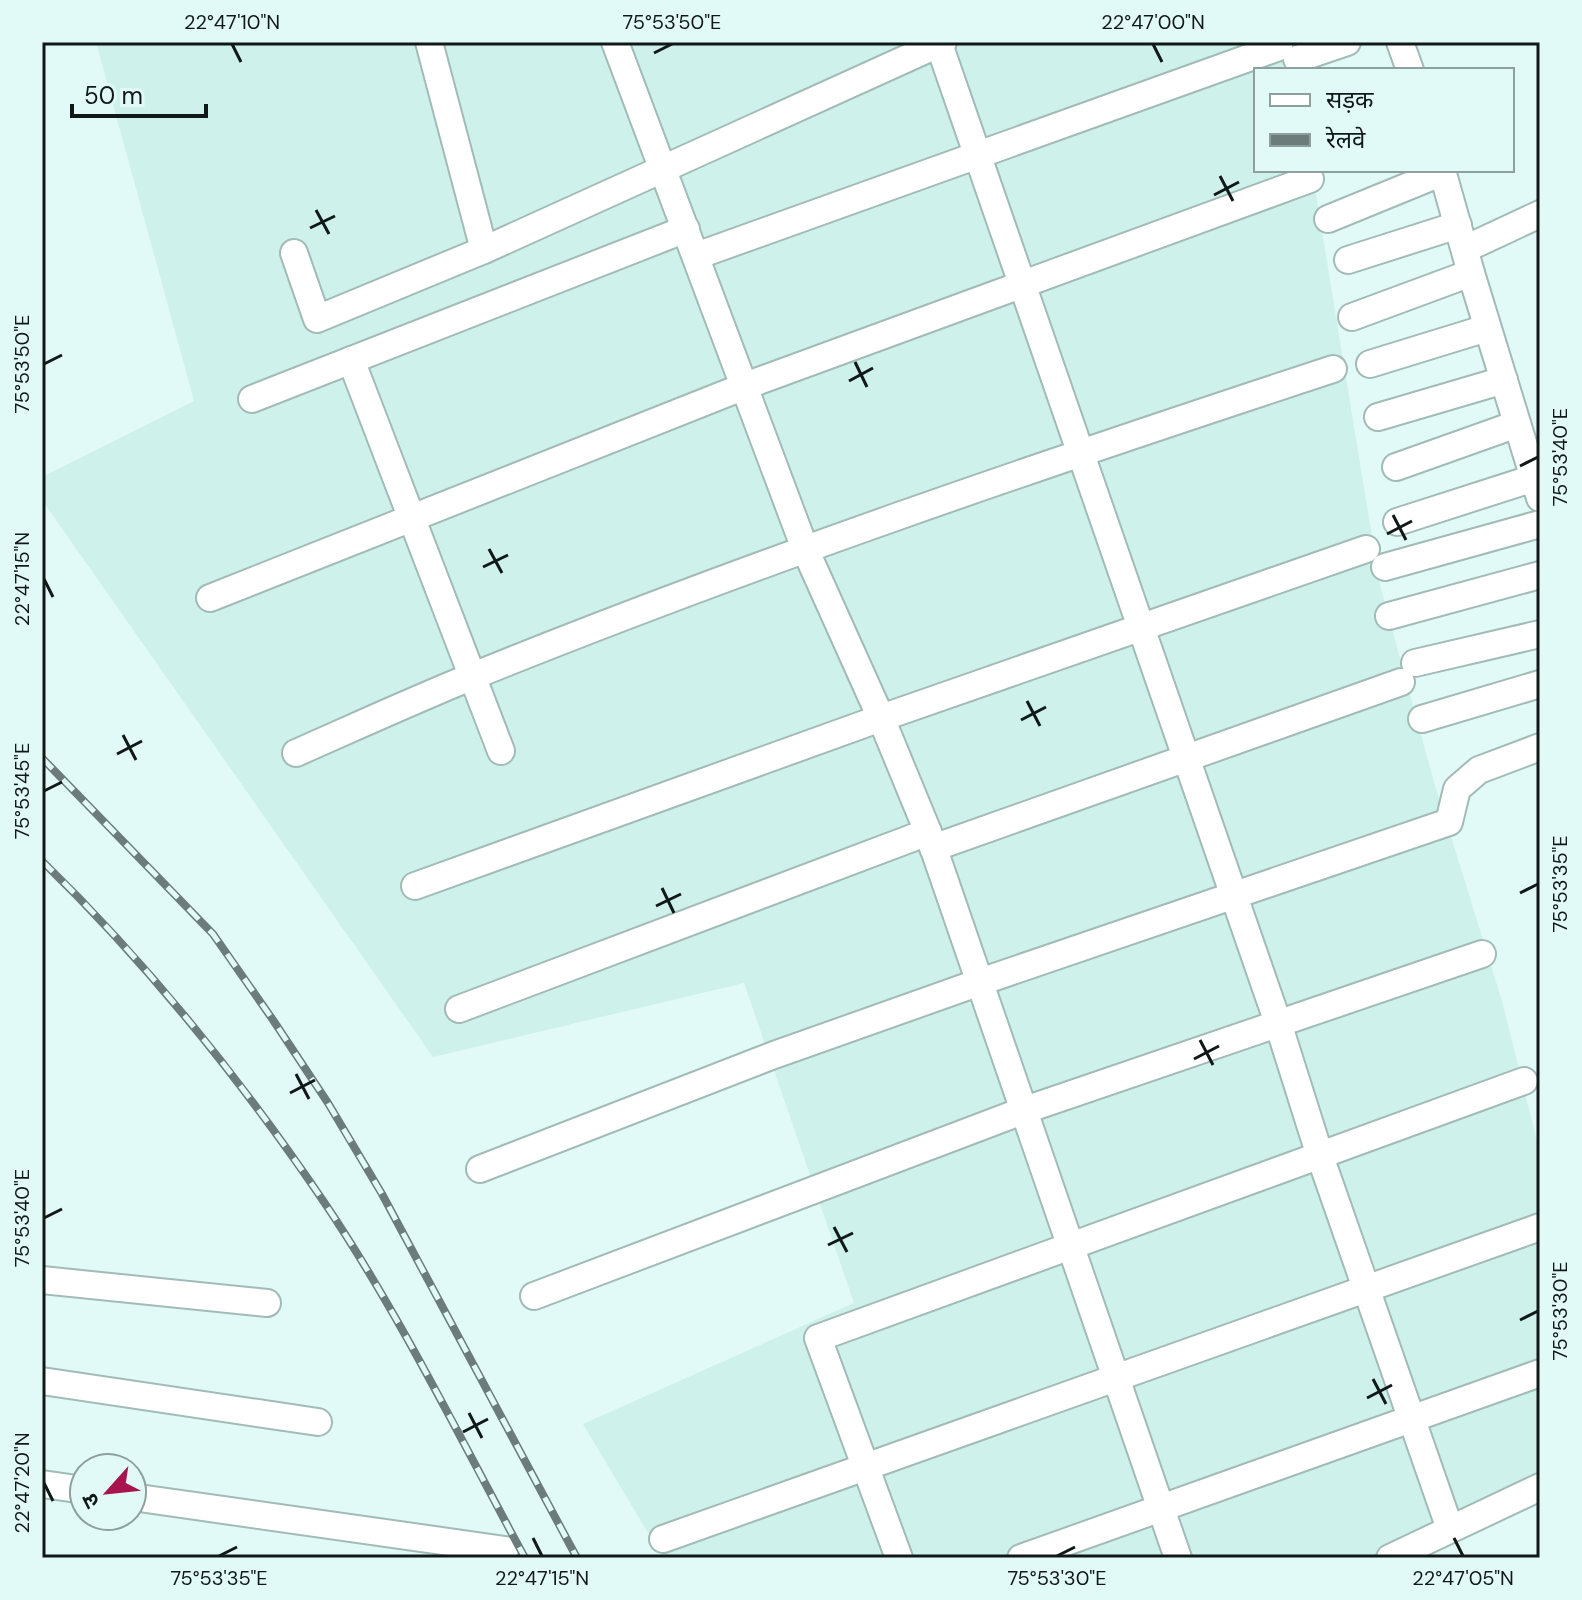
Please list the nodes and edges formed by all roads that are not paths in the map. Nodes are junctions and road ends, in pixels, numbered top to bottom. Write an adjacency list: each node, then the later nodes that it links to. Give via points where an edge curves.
1 (429, 42): 16 (street)
2 (615, 42): 8 (street)
3 (1347, 42): 7 (street, via 1288,53)
4 (1400, 42): 6 (street)
5 (941, 43): 7 (street); 8 (street)
6 (1409, 68)
7 (977, 156): 18 (street); 20 (street)
8 (663, 169): 14 (street); 16 (street)
9 (1440, 172): 13 (street)
10 (1442, 172): 15 (street)
11 (1310, 179): 20 (street)
12 (1540, 214): 15 (street)
13 (1328, 219)
14 (686, 229): 18 (street); 23 (street)
15 (1465, 249): 19 (street); 21 (street); 22 (street)
16 (484, 250): 17 (street, via 317,319)
17 (294, 253)
18 (696, 256): 27 (street)
19 (1348, 260)
20 (1021, 284): 27 (street); 31 (street)
21 (1352, 317)
22 (1487, 328): 24 (street); 26 (street)
23 (351, 360): 28 (street); 34 (street)
24 (1370, 364)
25 (1333, 369): 31 (street)
26 (1504, 380): 29 (street); 30 (street)
27 (745, 386): 34 (street); 37 (street)
28 (252, 399)
29 (1378, 417)
30 (1517, 424): 32 (street); 33 (street)
31 (1080, 452): 37 (street); 43 (street)
32 (1396, 467)
33 (1537, 488): 35 (street)
34 (412, 518): 41 (street); 45 (street)
35 (1397, 522)
36 (1540, 524): 39 (street)
37 (805, 549): 45 (street); 47 (street)
38 (1366, 549): 43 (street)
39 (1385, 567)
40 (1540, 575): 42 (street)
41 (210, 598)
42 (1389, 616)
43 (1141, 628): 47 (street); 52 (street)
44 (1540, 634): 52 (street, via 1408,672)
45 (473, 676): 50 (street); 51 (street)
46 (1540, 684): 48 (street)
47 (881, 718): 53 (street); 54 (street)
48 (1422, 719)
49 (1540, 747): 55 (street, via 1479,770 1457,789 1449,822)
50 (501, 751)
51 (296, 753)
52 (1186, 758): 53 (street); 55 (street)
53 (930, 840): 57 (street); 58 (street)
54 (415, 886)
55 (1234, 895): 57 (street); 59 (street)
56 (1482, 954): 59 (street)
57 (980, 982): 61 (street); 63 (street)
58 (459, 1009)
59 (1278, 1023): 61 (street); 62 (street)
60 (1524, 1081): 62 (street)
61 (1025, 1110): 65 (street); 68 (street)
62 (1320, 1156): 65 (street); 67 (street)
63 (480, 1169)
64 (1540, 1227): 67 (street)
65 (1068, 1247): 71 (street); 75 (street, via 818,1338)
66 (42, 1280): 69 (street)
67 (1366, 1289): 71 (street); 73 (street)
68 (534, 1296)
69 (267, 1303)
70 (1540, 1373): 73 (street)
71 (1114, 1378): 75 (street); 80 (street)
72 (42, 1381): 74 (street)
73 (1411, 1419): 80 (street); 81 (street)
74 (318, 1422)
75 (866, 1467): 82 (street); 84 (street)
76 (42, 1484): 78 (street)
77 (1540, 1487): 81 (street)
78 (68, 1488)
79 (148, 1499): 83 (street)
80 (1160, 1509): 85 (street); 86 (street)
81 (1450, 1529): 87 (street)
82 (663, 1539)
83 (505, 1550)
84 (899, 1558)
85 (1021, 1558)
86 (1178, 1558)
87 (1390, 1558)

